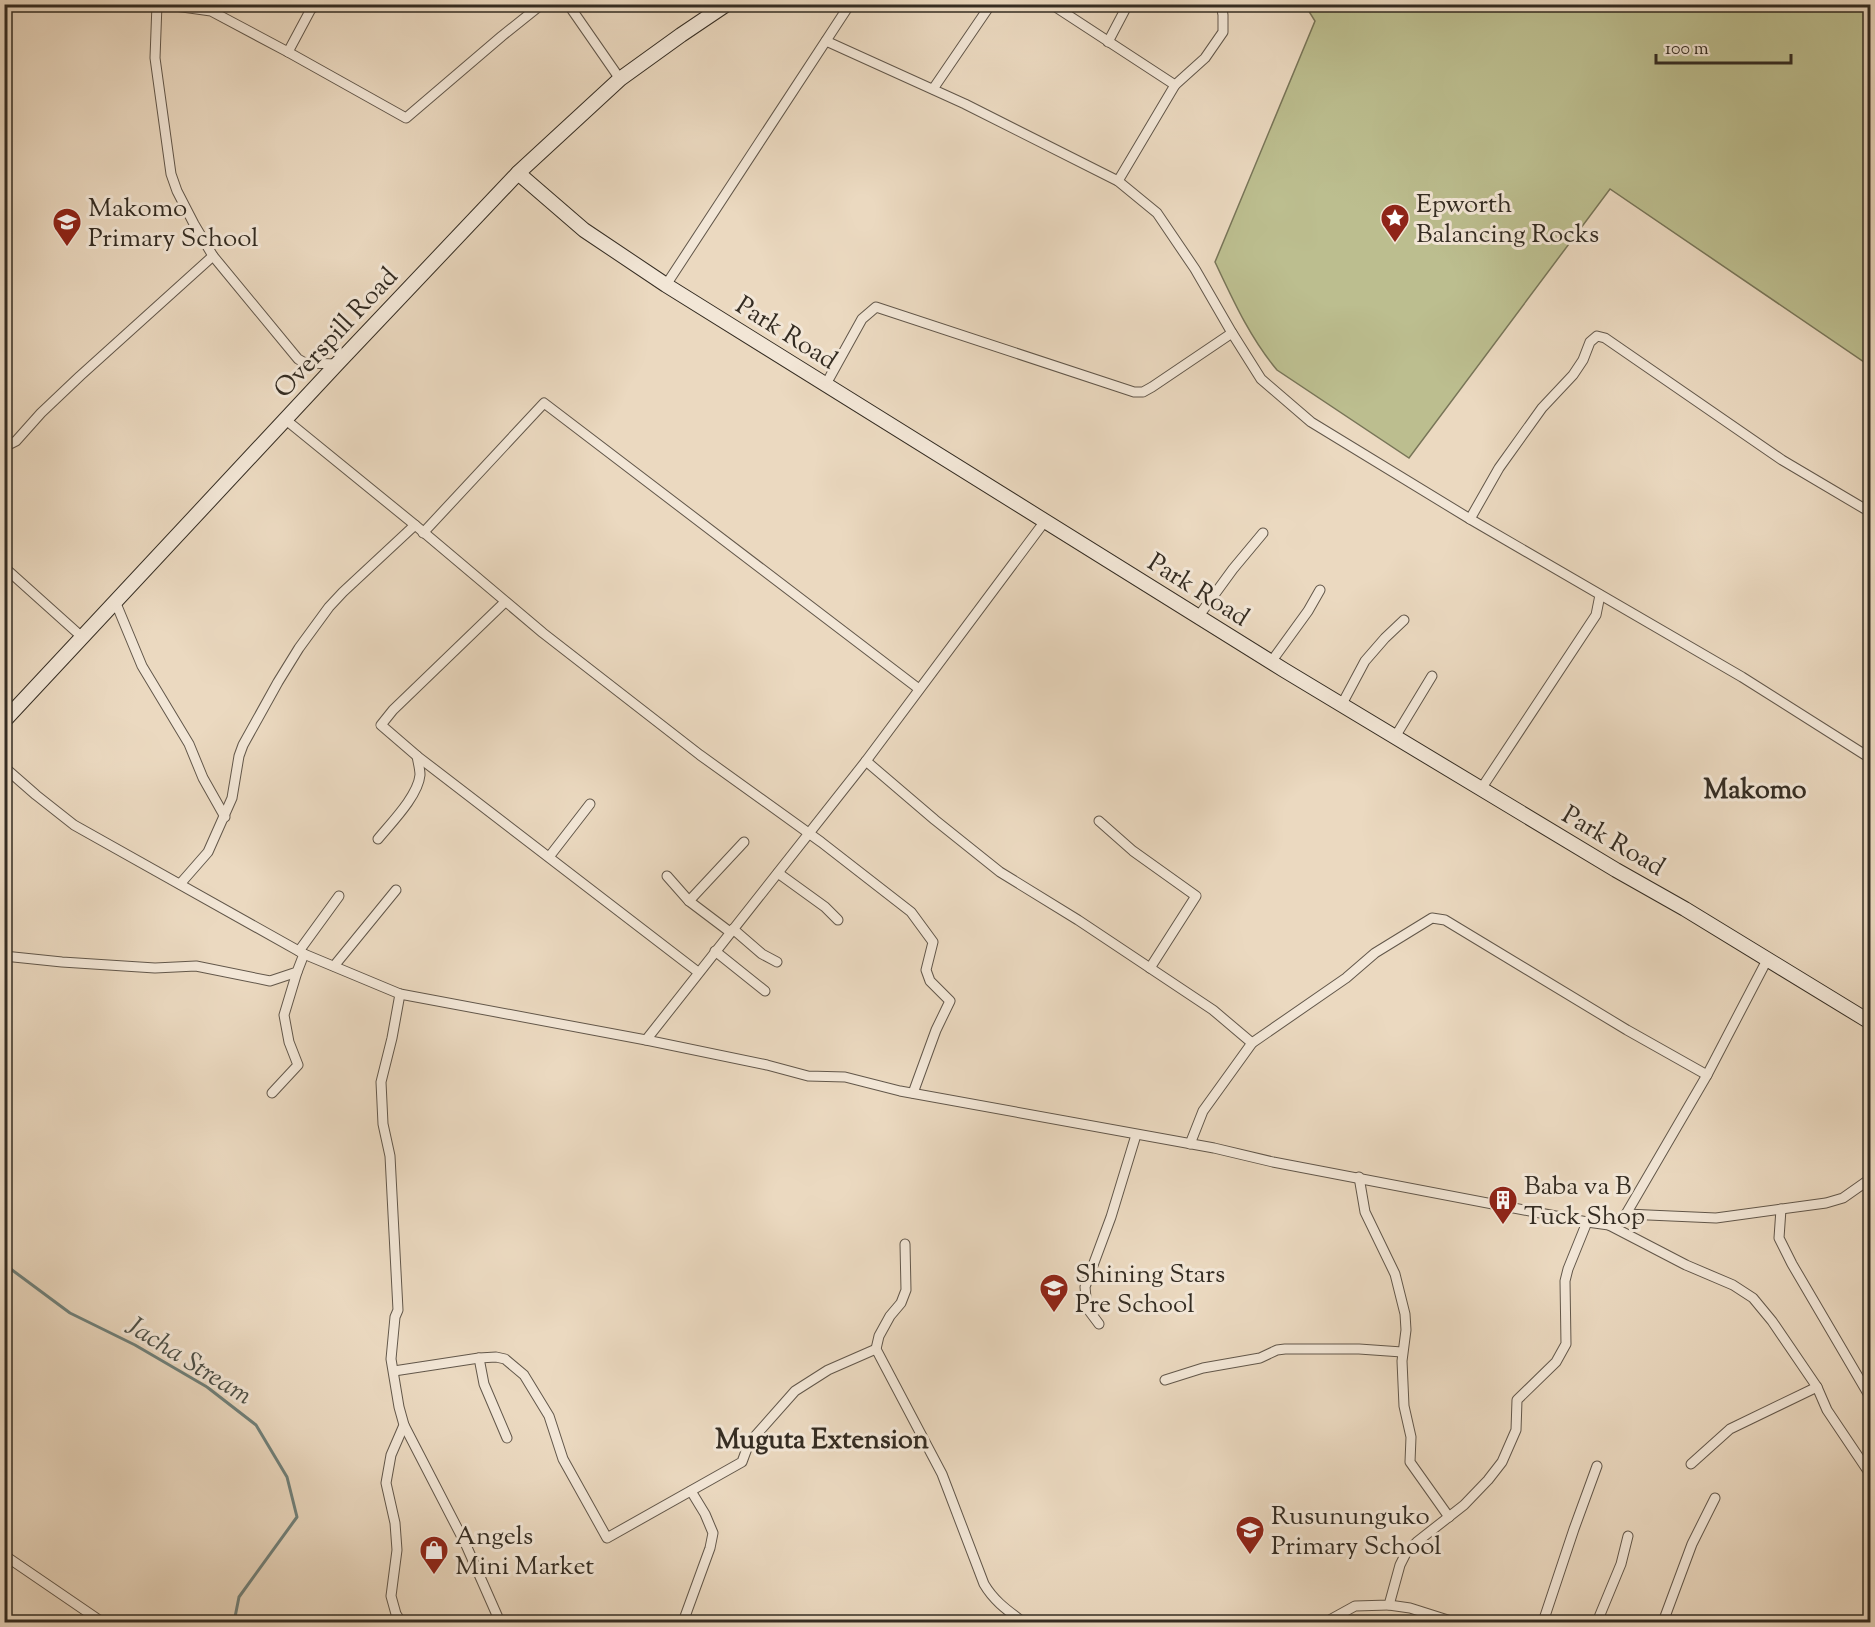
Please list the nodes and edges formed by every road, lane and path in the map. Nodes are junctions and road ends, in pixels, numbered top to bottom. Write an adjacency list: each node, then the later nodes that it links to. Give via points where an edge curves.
1 (159, 4): 13 (street, via 211,11); 19 (street, via 155,58 171,174)
2 (319, 4): 13 (street, via 311,9)
3 (542, 4): 13 (street, via 406,118)
4 (568, 4): 14 (street)
5 (727, 4): 14 (street, Overspill Road)
6 (850, 4): 11 (street)
7 (991, 4): 16 (street)
8 (1051, 4): 12 (street)
9 (1128, 4): 12 (street)
10 (1221, 4): 15 (street, via 1223,32 1205,58)
11 (826, 41): 16 (street); 20 (street)
12 (1108, 42): 15 (street)
13 (288, 52)
14 (620, 79): 17 (street, Overspill Road)
15 (1175, 85): 18 (street)
16 (933, 89): 18 (street)
17 (518, 173): 20 (street, Park Road, via 584,230); 22 (street, Overspill Road)
18 (1118, 181): 21 (street, via 1157,213 1196,269)
19 (213, 256): 22 (street, via 298,359 304,363); 25 (street, via 41,413 16,441)
20 (666, 285): 23 (street, Park Road)
21 (1232, 333): 23 (street, via 1152,387 1134,392 876,307 862,319); 27 (street, via 1261,379 1311,422)
22 (337, 364): 24 (street, Overspill Road)
23 (826, 384): 28 (street, Park Road)
24 (286, 420): 29 (street); 35 (street, Overspill Road)
25 (4, 447)
26 (1870, 512): 27 (street, via 1782,460 1598,336 1590,342 1573,375 1542,408 1499,468)
27 (1470, 519): 34 (street)
28 (1045, 521): 37 (street, Park Road); 42 (street)
29 (415, 525): 30 (street); 52 (street, via 343,592 299,648 243,745)
30 (423, 533): 36 (street); 42 (street, via 544,403)
31 (1263, 533): 37 (street)
32 (4, 567): 39 (street)
33 (1320, 590): 40 (street)
34 (1600, 595): 47 (street, via 1742,677); 50 (street, via 1596,615)
35 (115, 602): 39 (street, Overspill Road); 52 (street, via 142,666 189,744)
36 (505, 602): 46 (street, via 381,725); 54 (street, via 700,755)
37 (1198, 616): 40 (street, Park Road)
38 (1404, 620): 43 (street, via 1365,660)
39 (82, 637): 44 (street, Overspill Road)
40 (1271, 662): 43 (street, Park Road)
41 (1432, 676): 45 (street)
42 (919, 689): 48 (street)
43 (1342, 704): 45 (street, Park Road)
44 (4, 721)
45 (1395, 737): 50 (street, Park Road)
46 (417, 756): 55 (street, via 420,775 414,791); 57 (street)
47 (1870, 758)
48 (866, 761): 54 (street); 72 (street, via 1000,873)
49 (4, 767): 60 (street, via 74,825)
50 (1481, 789): 69 (street, Park Road)
51 (590, 804): 57 (street)
52 (225, 817): 60 (street, via 206,856)
53 (1099, 821): 72 (street, via 1196,896)
54 (810, 834): 58 (street); 82 (street, via 911,912 933,942 926,970 930,981 950,1001)
55 (378, 839)
56 (744, 842): 63 (street)
57 (549, 857): 74 (street)
58 (778, 873): 64 (street); 65 (street)
59 (667, 876): 63 (street)
60 (180, 884): 67 (street)
61 (396, 890): 71 (street)
62 (339, 896): 67 (street)
63 (689, 901): 65 (street)
64 (838, 920)
65 (731, 931): 66 (street); 70 (street)
66 (715, 951): 74 (street); 75 (street)
67 (302, 953): 71 (street); 73 (street)
68 (4, 956): 73 (street, via 155,968 195,966 270,981)
69 (1767, 960): 77 (street, Park Road); 80 (street)
70 (777, 962)
71 (334, 966): 76 (street)
72 (1150, 968): 79 (street, via 1213,1010)
73 (297, 972): 81 (street, via 284,1015 298,1065)
74 (698, 972): 78 (street)
75 (765, 991)
76 (400, 994): 78 (street); 96 (street, via 381,1082 394,1217 398,1310 391,1348)
77 (1870, 1022)
78 (646, 1040): 82 (street, via 808,1076 845,1077)
79 (1252, 1043): 80 (street, via 1346,978 1375,953 1432,918 1445,920); 84 (street, via 1203,1111)
80 (1707, 1075): 88 (street)
81 (272, 1093)
82 (913, 1093): 83 (street)
83 (1136, 1135): 84 (street); 92 (street, via 1085,1287 1087,1308)
84 (1190, 1144): 85 (street)
85 (1359, 1177): 89 (street); 94 (street, via 1365,1212 1394,1269 1401,1293 1406,1323)
86 (1870, 1179): 87 (street, via 1843,1198)
87 (1781, 1209): 88 (street, via 1716,1218); 99 (street, via 1779,1238)
88 (1626, 1214): 90 (street)
89 (1587, 1222): 90 (street); 107 (street, via 1564,1281 1567,1336 1563,1352 1517,1400 1516,1430 1498,1468)
90 (1609, 1225): 98 (street, via 1754,1298)
91 (905, 1244): 93 (street, via 906,1290 879,1336)
92 (1099, 1324)
93 (876, 1349): 105 (street, via 801,1387 749,1443 742,1461); 115 (street, via 942,1474 984,1584 998,1604)
94 (1402, 1352): 97 (street, via 1285,1349); 107 (street, via 1404,1406 1412,1437 1410,1462)
95 (479, 1358): 96 (street); 101 (street, via 484,1384); 105 (street, via 505,1359 524,1375 549,1416 563,1459 607,1538)
96 (394, 1371): 100 (street)
97 (1165, 1380)
98 (1817, 1387): 102 (street, via 1730,1429); 104 (street, via 1827,1410)
99 (1870, 1397)
100 (404, 1425): 112 (street, via 391,1455 386,1483 396,1522 391,1596); 113 (street, via 466,1545)
101 (507, 1438)
102 (1690, 1464)
103 (1597, 1466): 120 (street)
104 (1870, 1474)
105 (691, 1491): 114 (street, via 713,1533)
106 (1715, 1498): 122 (street, via 1692,1544)
107 (1449, 1517): 110 (street, via 1406,1553)
108 (1628, 1536): 121 (street)
109 (4, 1555): 111 (street)
110 (1389, 1605): 118 (street, via 1355,1606); 119 (street)
111 (102, 1623)
112 (401, 1623)
113 (500, 1623)
114 (682, 1623)
115 (1023, 1623)
116 (1266, 1623): 117 (street)
117 (1294, 1623)
118 (1326, 1623)
119 (1454, 1623)
120 (1543, 1623)
121 (1597, 1623)
122 (1663, 1623)

